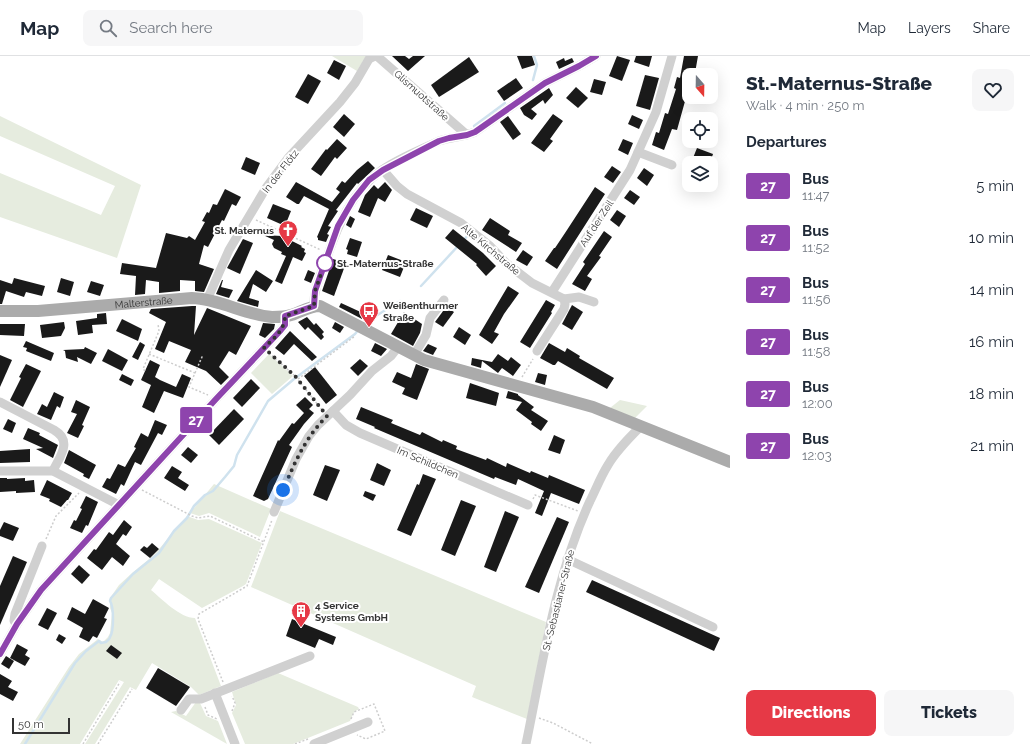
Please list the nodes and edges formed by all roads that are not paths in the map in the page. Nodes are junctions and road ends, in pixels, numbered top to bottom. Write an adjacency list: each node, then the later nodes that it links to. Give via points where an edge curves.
1 (376, 56): 4 (street, Glismuotstraße); 10 (street, In der Flötz, via 369,59 340,102 289,157 266,188 229,250)
2 (596, 56): 4 (street, via 545,83)
3 (672, 56): 5 (street, Auf der Zeil, via 658,106)
4 (467, 135): 7 (street, via 439,141)
5 (638, 152): 6 (street); 8 (street, Auf der Zeil, via 630,170)
6 (672, 165)
7 (383, 170): 8 (street, Alte Kirchstraße, via 407,194 461,223 532,283); 13 (street, via 369,180 353,200 338,226 315,291)
8 (552, 292): 9 (street, Alte Kirchstraße)
9 (564, 299): 12 (street, via 579,297); 17 (street, via 564,309)
10 (207, 300): 14 (main road, Malterstraße, via 187,298 38,311); 15 (main road, Malterstraße, via 260,315)
11 (444, 300): 18 (street, via 430,318 426,335)
12 (594, 302)
13 (314, 306): 15 (main road); 16 (main road, via 326,308)
14 (0, 311)
15 (285, 316): 25 (street, via 283,327)
16 (398, 347): 18 (main road); 20 (street)
17 (537, 351)
18 (414, 356): 21 (main road, via 593,407)
19 (0, 402): 24 (street, via 61,436 64,440 64,450)
20 (330, 414): 26 (street, Im Schildchen, via 360,433); 27 (street, via 313,431 300,451)
21 (645, 427): 22 (main road); 29 (street, St.-Sebastianer-Straße, via 616,453 608,465)
22 (730, 462)
23 (0, 471): 24 (street)
24 (53, 471): 25 (street)
25 (119, 505): 30 (street, via 41,590)
26 (528, 505)
27 (274, 512)
28 (42, 546): 30 (street, via 15,614 14,621)
29 (567, 559): 31 (street); 39 (street, St.-Sebastianer-Straße, via 548,633)
30 (17, 624): 32 (street)
31 (713, 627)
32 (1, 649)
33 (310, 656): 34 (street)
34 (215, 693): 35 (street, via 201,699 189,699); 37 (street)
35 (181, 710)
36 (368, 722): 38 (street)
37 (235, 744)
38 (314, 744)
39 (526, 744)

